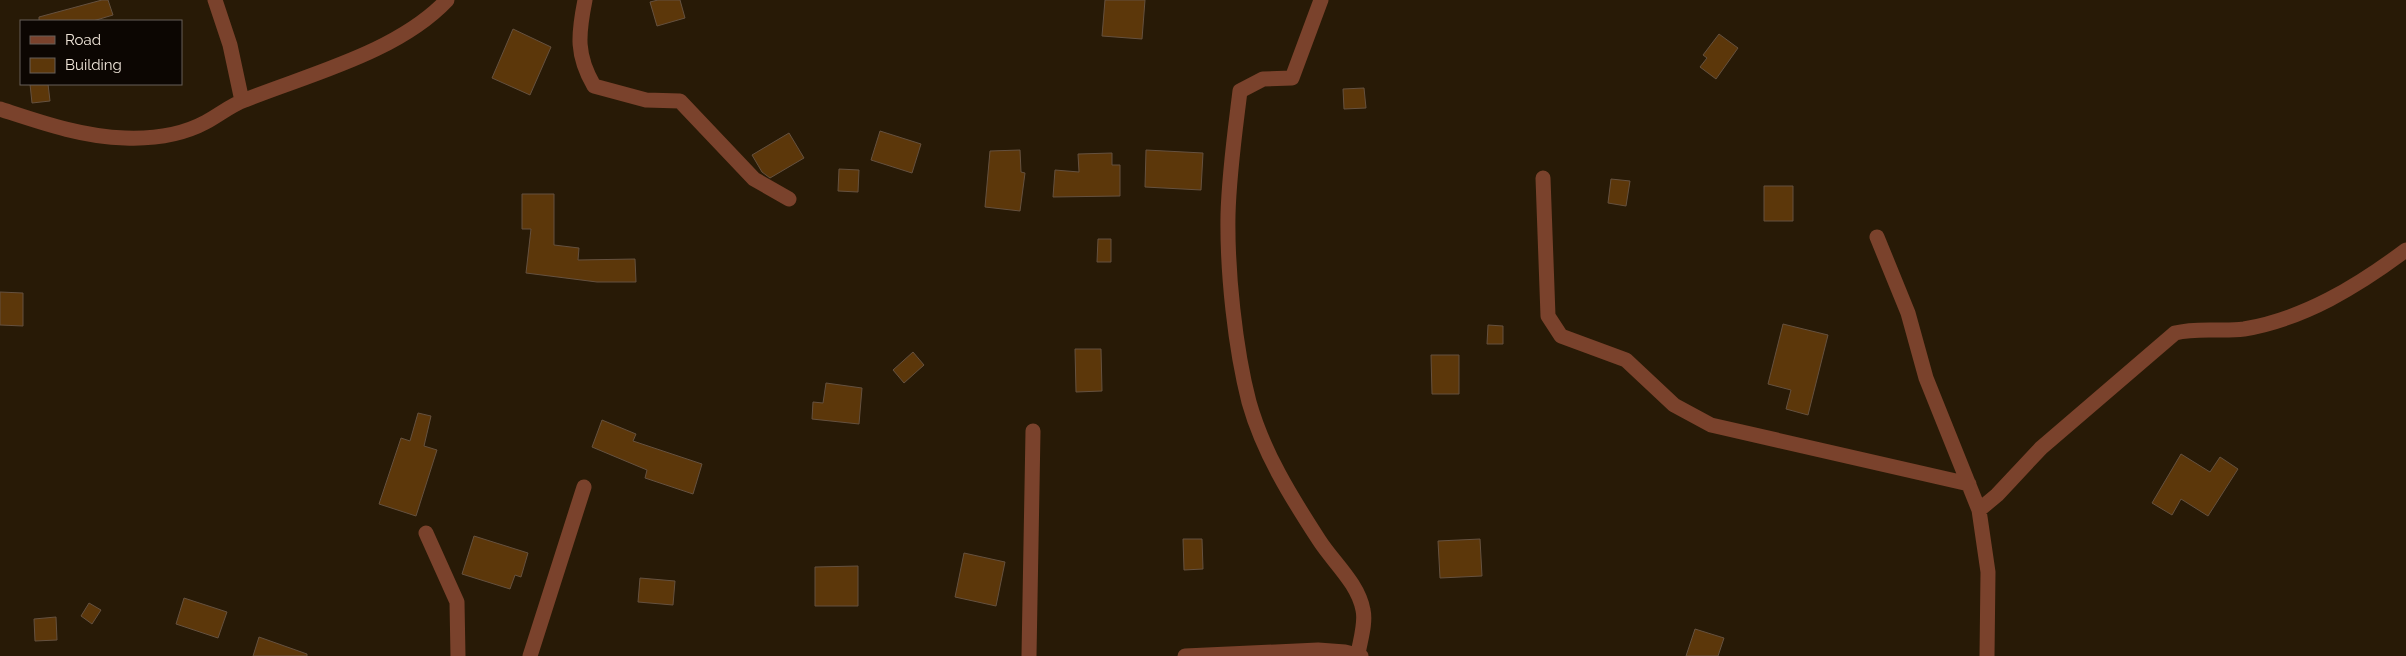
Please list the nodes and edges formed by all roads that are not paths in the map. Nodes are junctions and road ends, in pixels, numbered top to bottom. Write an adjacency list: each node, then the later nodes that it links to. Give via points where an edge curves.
1 (215, 0): 5 (street, via 230,45)
2 (447, 0): 5 (street, via 436,12 400,37)
3 (585, 0): 8 (street, via 579,31 583,67 594,86 646,100 680,101 754,179)
4 (1320, 0): 16 (street, via 1292,78 1263,79 1240,90 1228,213 1229,254 1240,360 1250,402 1266,449 1292,497 1358,593 1364,610)
5 (242, 101): 6 (street, via 204,123 169,136 125,138 66,130)
6 (0, 109)
7 (1543, 178): 12 (street, via 1548,316 1561,336 1626,360 1674,405 1711,425)
8 (789, 199)
9 (1877, 236): 12 (street, via 1908,313 1926,378)
10 (2406, 250): 14 (street, via 2322,303 2283,320 2243,329 2193,329 2175,333 2041,448)
11 (1033, 431): 19 (street)
12 (1969, 484): 14 (street)
13 (584, 487): 18 (street)
14 (1979, 510): 21 (street, via 1988,572)
15 (426, 533): 17 (street, via 457,602)
16 (1360, 655): 20 (street, via 1318,650)
17 (458, 656)
18 (530, 656)
19 (1029, 656)
20 (1185, 656)
21 (1986, 656)

